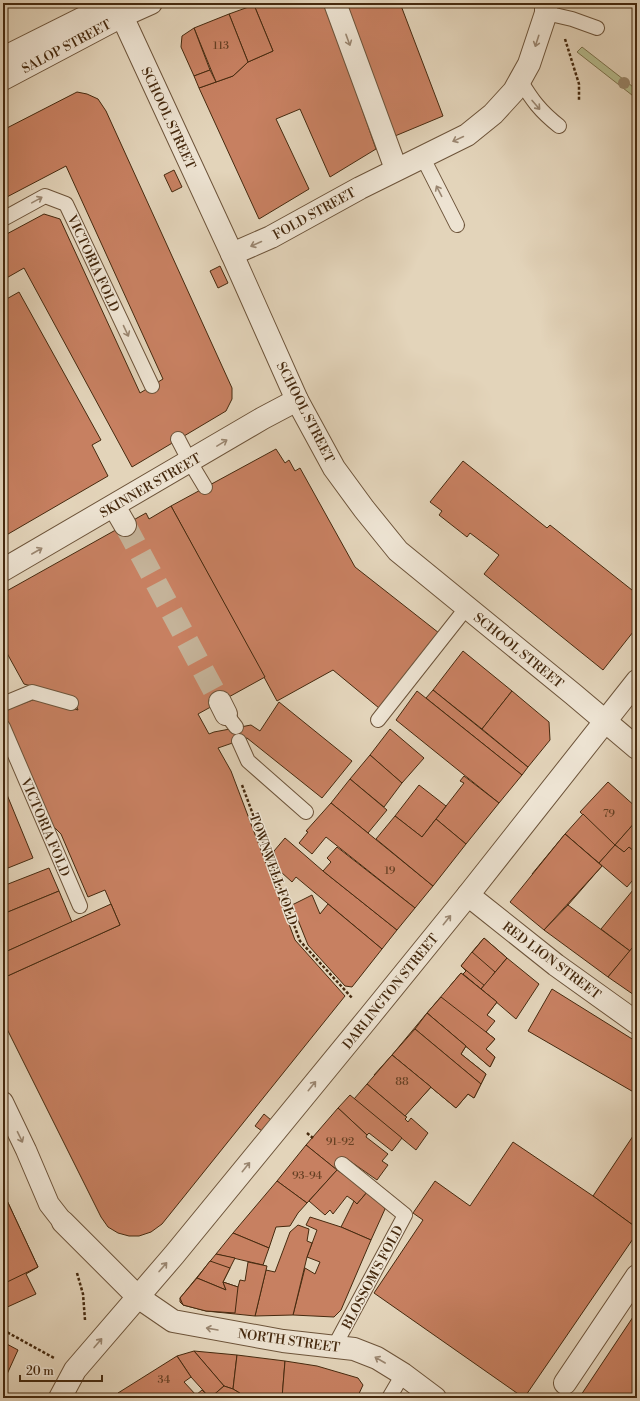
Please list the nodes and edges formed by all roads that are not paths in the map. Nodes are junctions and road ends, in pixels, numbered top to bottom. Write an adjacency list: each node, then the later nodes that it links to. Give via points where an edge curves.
1 (151, 3): 3 (street, SALOP STREET)
2 (334, 3): 11 (street, one-way to 11)
3 (116, 10): 6 (street); 7 (street, SALOP STREET); 14 (street, SCHOOL STREET)
4 (552, 11): 5 (lane); 8 (street, FOLD STREET, one-way to 8)
5 (598, 28)
6 (3, 57)
7 (3, 78)
8 (520, 80): 9 (lane, one-way to 9, via 543,113); 10 (street, FOLD STREET, one-way to 10, via 514,91 493,114 467,135)
9 (559, 126)
10 (422, 156): 11 (street, FOLD STREET); 13 (lane, one-way to 10)
11 (396, 169): 14 (street, FOLD STREET, one-way to 14, via 271,237)
12 (3, 219): 15 (lane, VICTORIA FOLD, one-way to 15, via 45,196 66,204)
13 (457, 225)
14 (232, 254): 16 (street, SCHOOL STREET)
15 (152, 386)
16 (297, 400): 18 (street, SKINNER STREET, one-way to 16); 23 (street, SCHOOL STREET, via 334,468 368,515 398,551)
17 (178, 439): 18 (lane)
18 (190, 462): 19 (lane); 20 (street, SKINNER STREET)
19 (205, 487)
20 (114, 506): 21 (street); 22 (street, SKINNER STREET, one-way to 20)
21 (125, 525)
22 (3, 570)
23 (467, 607): 27 (lane); 29 (street, SCHOOL STREET)
24 (637, 681): 29 (street, DARLINGTON STREET)
25 (71, 703): 26 (lane, via 32,692)
26 (3, 704)
27 (378, 720)
28 (230, 721): 32 (lane, via 248,761)
29 (605, 721): 31 (street, SCHOOL STREET); 33 (street, DARLINGTON STREET)
30 (3, 727): 34 (lane, VICTORIA FOLD)
31 (637, 748)
32 (306, 812)
33 (468, 895): 35 (street, RED LION STREET, via 556,965); 40 (street, DARLINGTON STREET, one-way to 33)
34 (80, 906)
35 (637, 1024)
36 (3, 1102): 38 (street, one-way to 38, via 49,1204)
37 (342, 1164): 41 (lane, BLOSSOM'S FOLD, via 405,1215)
38 (63, 1222): 40 (street, NORTH STREET)
39 (637, 1276): 43 (street)
40 (138, 1297): 41 (street, NORTH STREET, one-way to 40, via 283,1342 173,1321); 44 (street, DARLINGTON STREET, one-way to 40, via 82,1362)
41 (334, 1347): 42 (street, NORTH STREET, one-way to 41, via 354,1349)
42 (403, 1374): 45 (lane); 46 (street, NORTH STREET)
43 (565, 1383)
44 (60, 1398)
45 (389, 1398)
46 (435, 1398)

